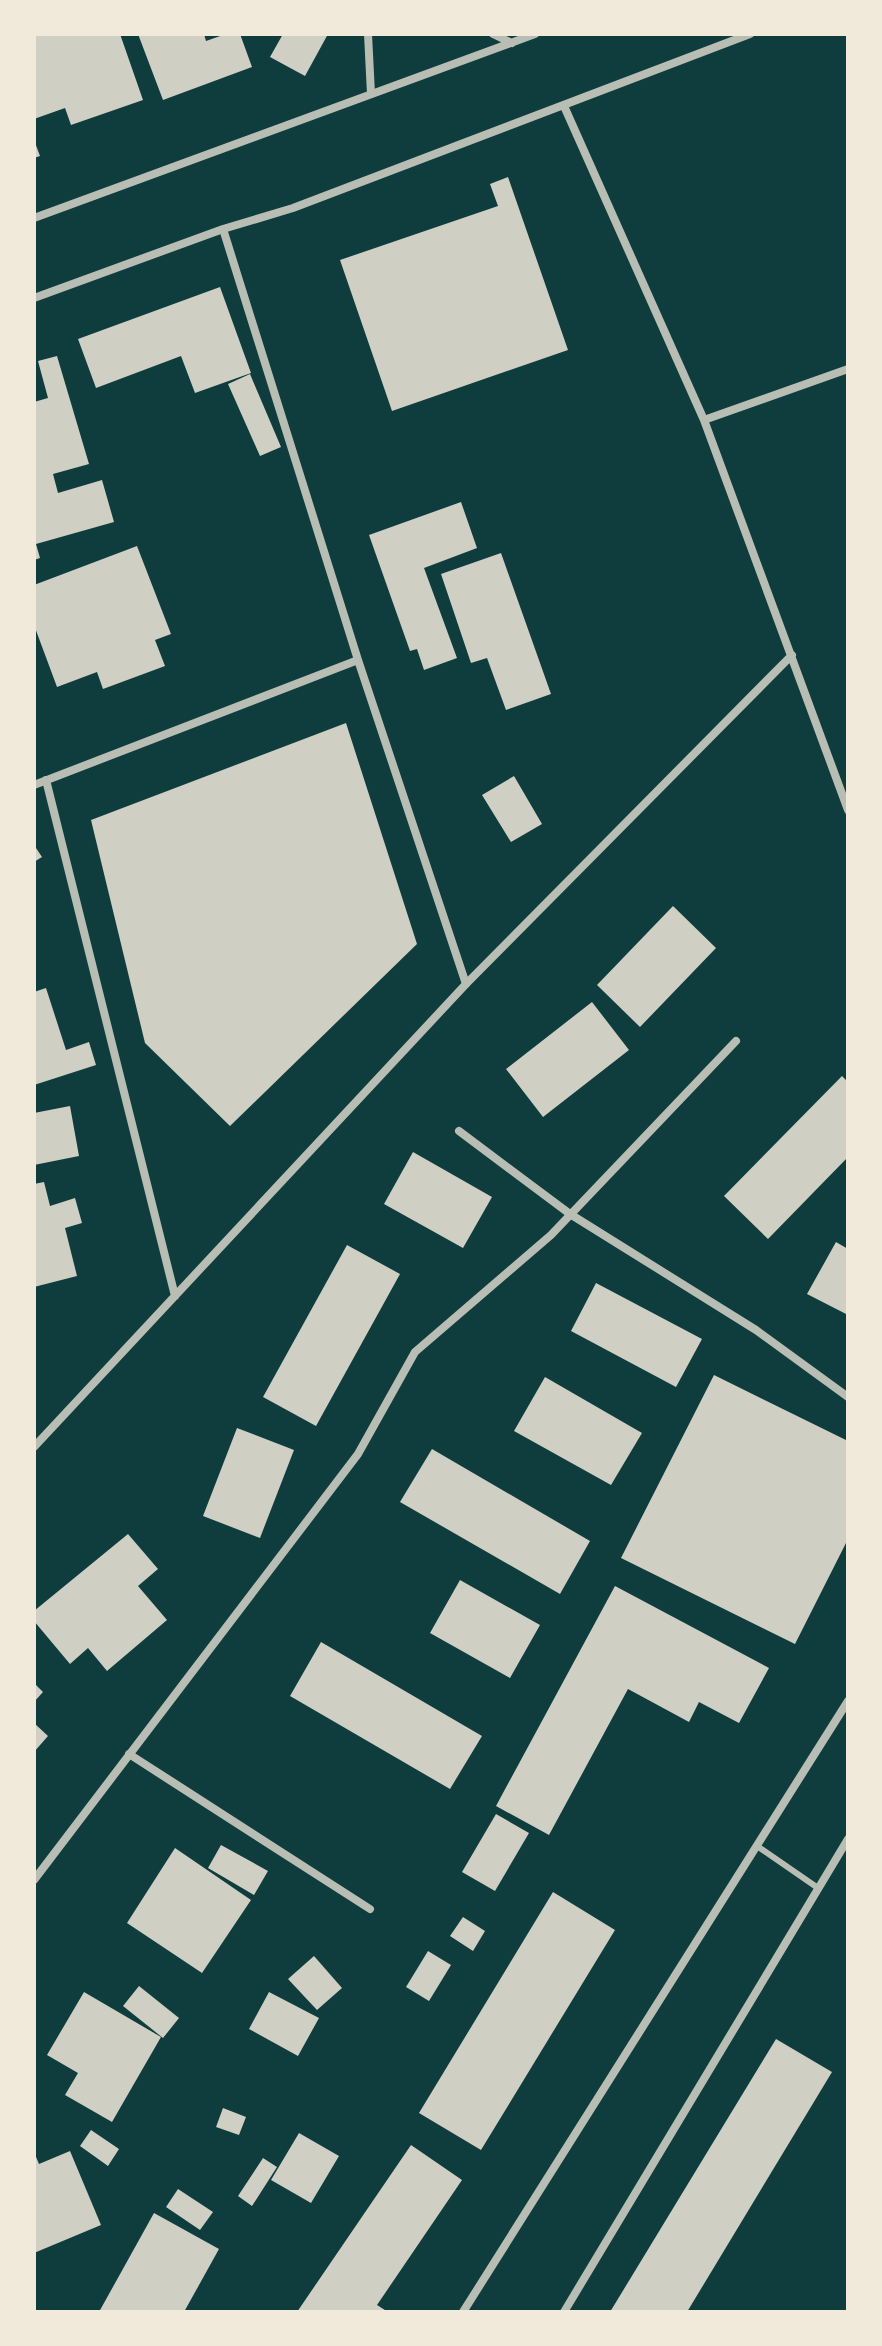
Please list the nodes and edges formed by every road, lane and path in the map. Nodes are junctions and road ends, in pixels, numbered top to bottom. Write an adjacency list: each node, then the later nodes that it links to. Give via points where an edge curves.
1 (368, 34): 6 (street)
2 (493, 34): 5 (street)
3 (535, 34): 5 (street)
4 (750, 34): 7 (street)
5 (512, 43): 6 (street)
6 (371, 94): 8 (street)
7 (564, 106): 9 (street); 12 (street)
8 (34, 218)
9 (223, 229): 10 (street); 14 (street)
10 (34, 298)
11 (848, 369): 12 (street)
12 (704, 420): 13 (street)
13 (792, 655): 17 (street); 18 (street)
14 (358, 660): 15 (street); 18 (street)
15 (46, 780): 16 (street); 22 (street)
16 (34, 785)
17 (848, 810)
18 (466, 984): 22 (street)
19 (736, 1041): 21 (street)
20 (459, 1131): 21 (street)
21 (570, 1214): 23 (street, via 756,1330); 26 (street, via 415,1352 358,1454)
22 (175, 1296): 24 (street)
23 (848, 1397)
24 (34, 1447)
25 (848, 1701): 28 (street)
26 (129, 1754): 29 (street); 31 (street)
27 (848, 1839): 30 (street)
28 (757, 1846): 30 (lane); 32 (street)
29 (34, 1880)
30 (818, 1888): 33 (street)
31 (370, 1909)
32 (463, 2312)
33 (564, 2312)

